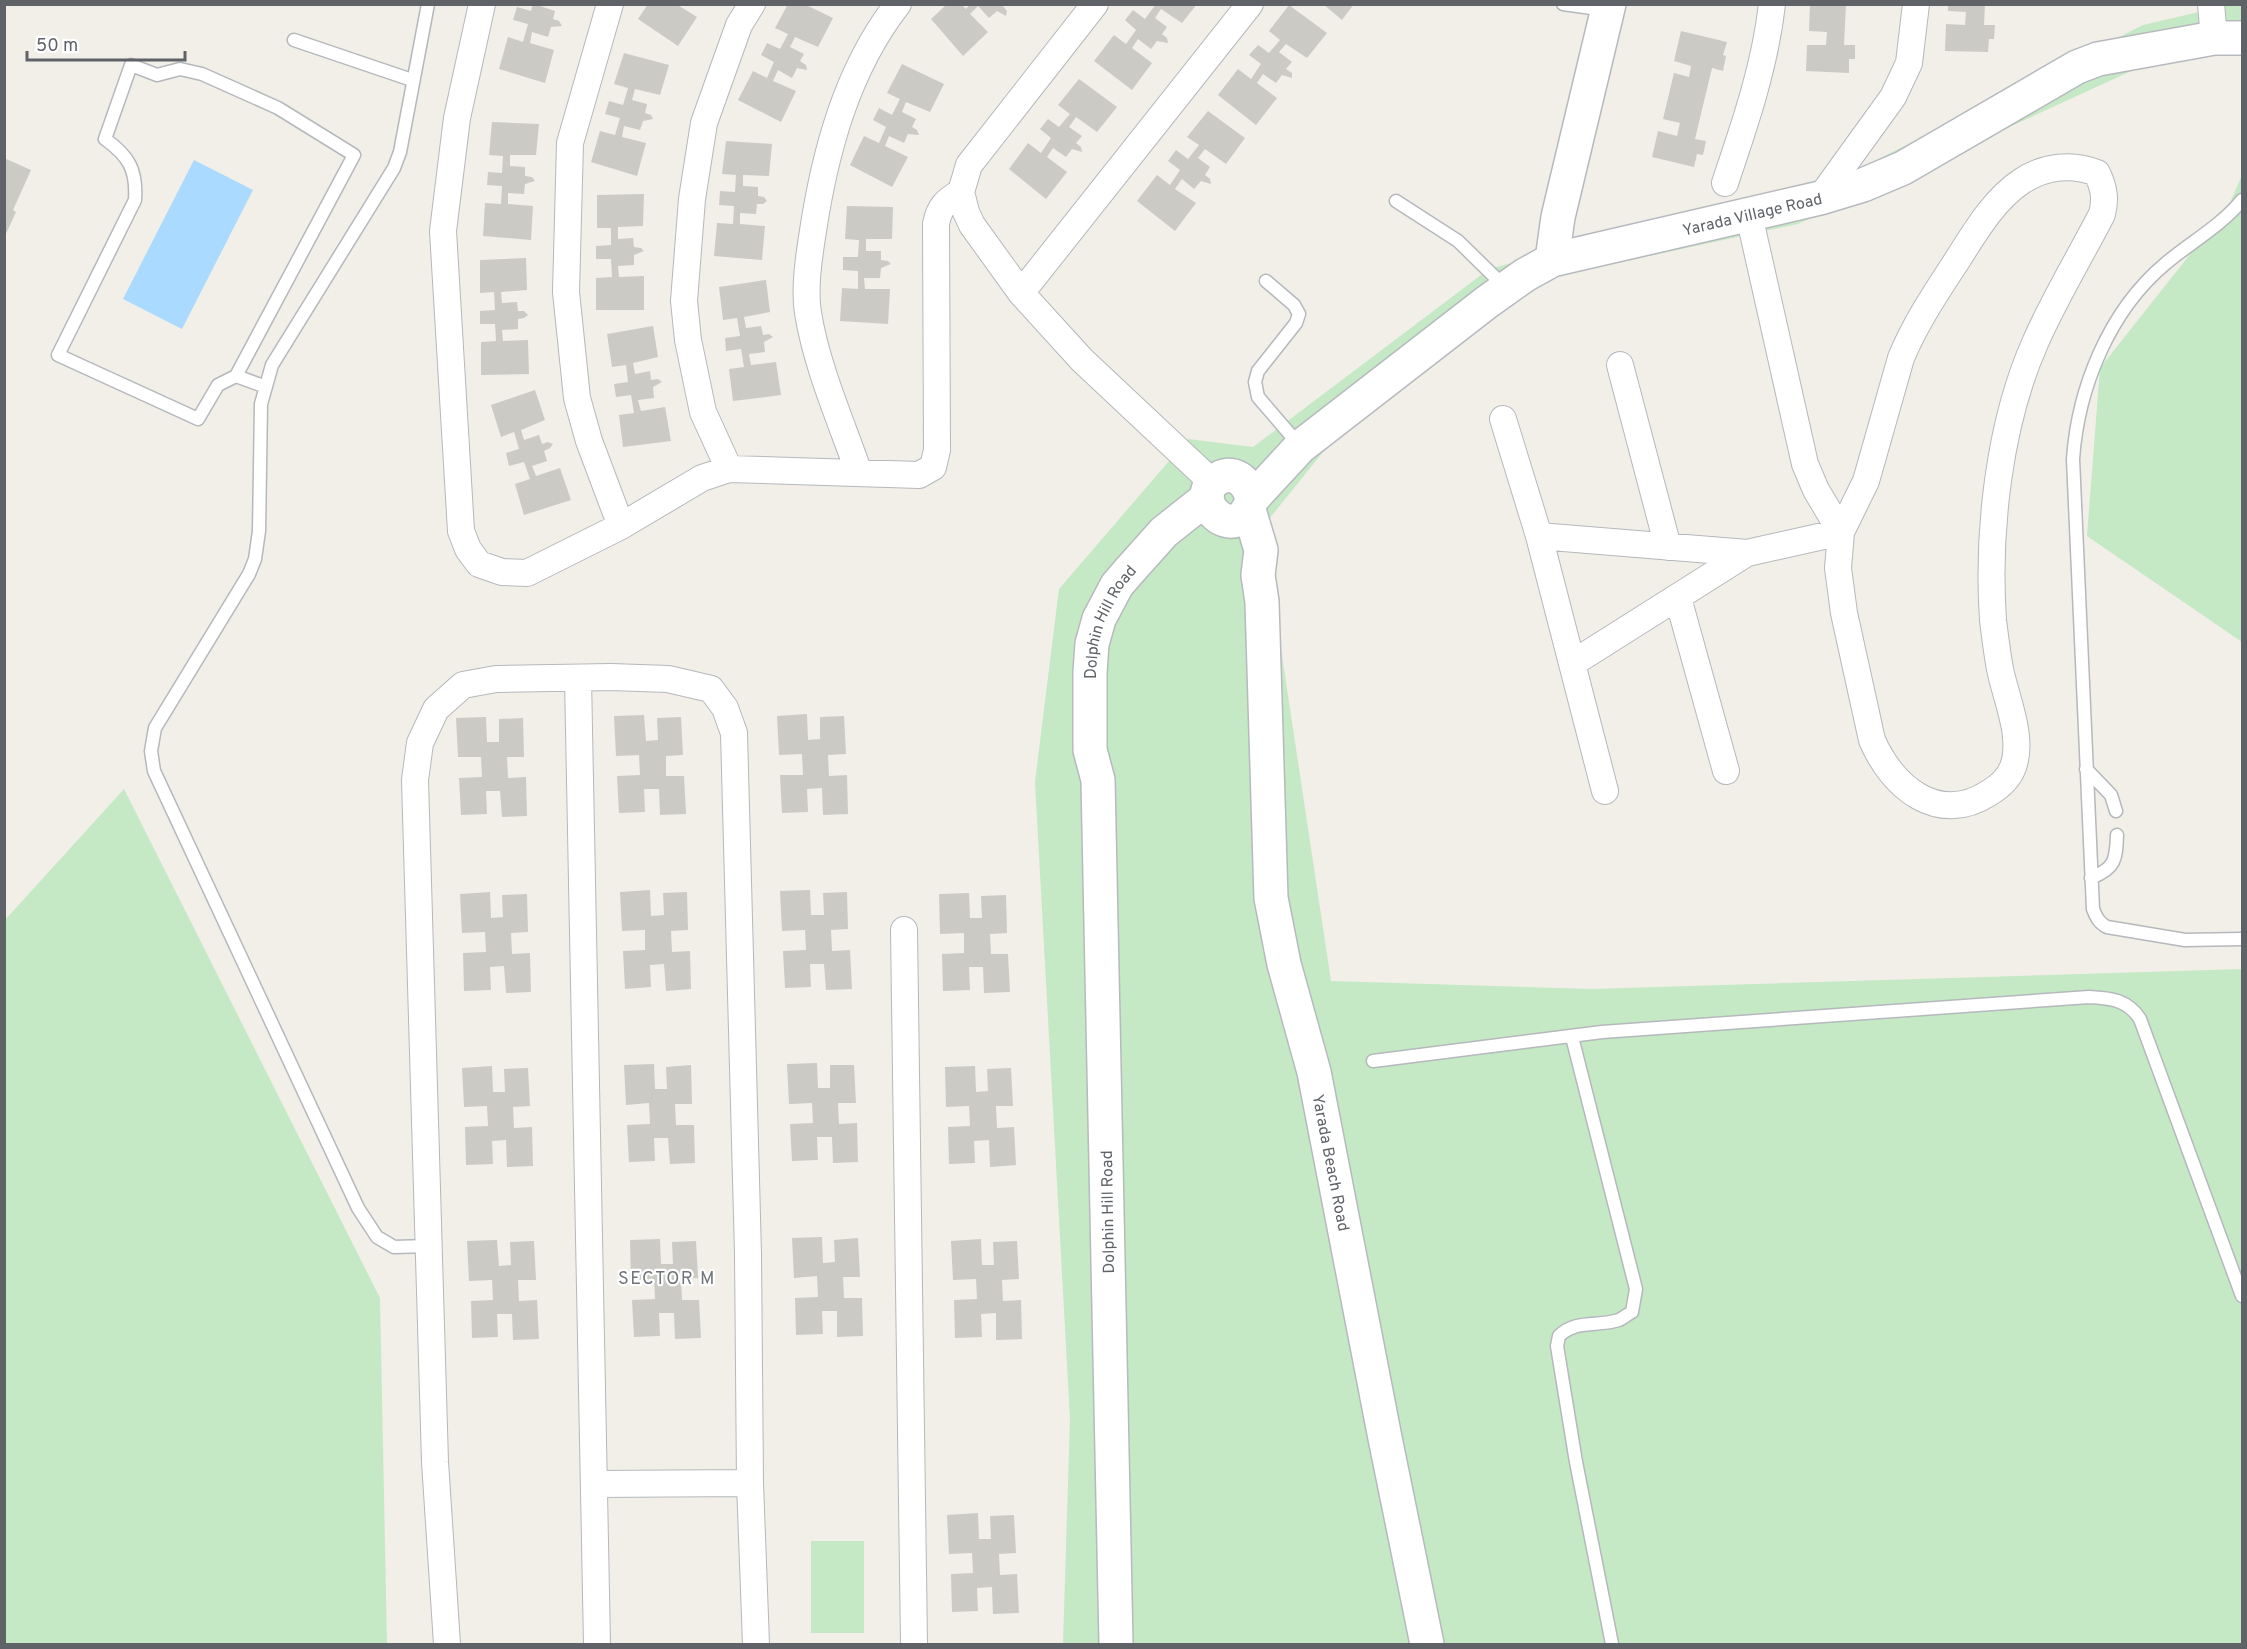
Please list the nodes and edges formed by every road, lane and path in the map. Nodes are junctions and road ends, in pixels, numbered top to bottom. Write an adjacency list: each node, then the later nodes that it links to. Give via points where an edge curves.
1 (428, 4): 15 (lane)
2 (482, 4): 34 (street, via 457,118 443,231 461,531 479,564 502,572 526,573)
3 (610, 4): 34 (street, via 570,143 566,292 577,398)
4 (752, 4): 31 (street, via 739,25 704,123 692,199 684,302 703,412)
5 (898, 4): 32 (street, via 855,76 836,128 827,156 809,259 808,311 820,362)
6 (1095, 4): 17 (street, via 969,165)
7 (1250, 4): 25 (street)
8 (1563, 4): 12 (lane)
9 (1772, 4): 16 (street, via 1749,115)
10 (1916, 4): 18 (street, via 1909,63 1893,97)
11 (2211, 4): 13 (street)
12 (1609, 7): 22 (street, via 1560,208)
13 (2228, 38): 18 (street, Yarada Village Road, via 2098,59 2077,67 1903,168)
14 (294, 40): 15 (lane)
15 (412, 80): 28 (lane, via 394,168 272,365)
16 (1725, 183)
17 (961, 192): 25 (street, via 972,225); 32 (street, via 938,211 936,224 937,450 933,467 920,475)
18 (1820, 198): 21 (street, Yarada Village Road)
19 (2242, 200): 42 (lane, via 2231,213 2163,265 2127,305 2094,367 2078,415 2073,459)
20 (1396, 201): 24 (lane, via 1458,241)
21 (1749, 215): 22 (street, Yarada Village Road); 35 (street, via 1805,464)
22 (1552, 260): 24 (street, Yarada Village Road)
23 (1266, 281): 30 (lane, via 1299,314 1296,324 1258,371 1255,382 1258,397)
24 (1506, 288): 30 (street, Yarada Village Road)
25 (1021, 293): 33 (street, via 1082,360)
26 (1620, 365): 37 (street)
27 (236, 376): 27 (lane, via 354,155 278,108 202,74 180,69 157,75 131,65 105,139 122,151 132,169 135,200 57,355 198,419 218,385); 28 (lane)
28 (266, 387): 52 (lane, via 261,404 260,531 255,559 155,728 151,751 154,771 358,1208 377,1237 394,1247)
29 (1503, 419): 36 (street)
30 (1297, 448): 33 (street, Yarada Village Road)
31 (729, 469): 32 (street); 34 (street, via 702,478)
32 (859, 473)
33 (1230, 501): 60 (street, Dolphin Hill Road, via 1156,566 1115,624 1106,657 1106,748 1098,780); 61 (street, Yarada Beach Road, via 1261,550 1258,575 1271,898 1284,964 1314,1072)
34 (621, 526)
35 (1842, 532): 35 (street, via 1838,568 1844,613 1879,756 1906,790 1928,801 1952,806 1983,797 2000,786 2017,753 1993,620 1991,546 2003,448 2035,343 2102,214 2105,200 2097,173 2066,166 2040,173 2023,180 1984,218 1907,342 1866,481); 38 (street)
36 (1539, 536): 37 (street); 40 (street)
37 (1668, 547): 38 (street)
38 (1747, 553): 39 (street)
39 (1678, 598): 40 (street); 43 (street)
40 (1573, 663): 44 (street)
41 (578, 678): 52 (street, via 496,679 462,685 436,709 420,743 415,780); 54 (street, via 668,679 711,689 725,708 734,732); 55 (street)
42 (2086, 769): 45 (lane, via 2111,795); 47 (lane)
43 (1726, 771)
44 (1605, 791)
45 (2116, 811)
46 (2117, 835): 47 (lane, via 2110,868)
47 (2091, 878): 49 (lane, via 2095,916 2107,927 2185,940)
48 (903, 930): 59 (street)
49 (2242, 939)
50 (1572, 1037): 51 (lane); 53 (lane, via 2089,997 2124,1002 2140,1019); 62 (lane, via 1636,1289 1632,1312 1619,1320 1566,1329 1557,1346)
51 (1373, 1060)
52 (429, 1246): 56 (street, via 435,1462)
53 (2242, 1296)
54 (750, 1483): 55 (street); 58 (street)
55 (594, 1484): 57 (street)
56 (447, 1644)
57 (597, 1644)
58 (756, 1644)
59 (914, 1644)
60 (1116, 1644)
61 (1427, 1644)
62 (1612, 1644)

